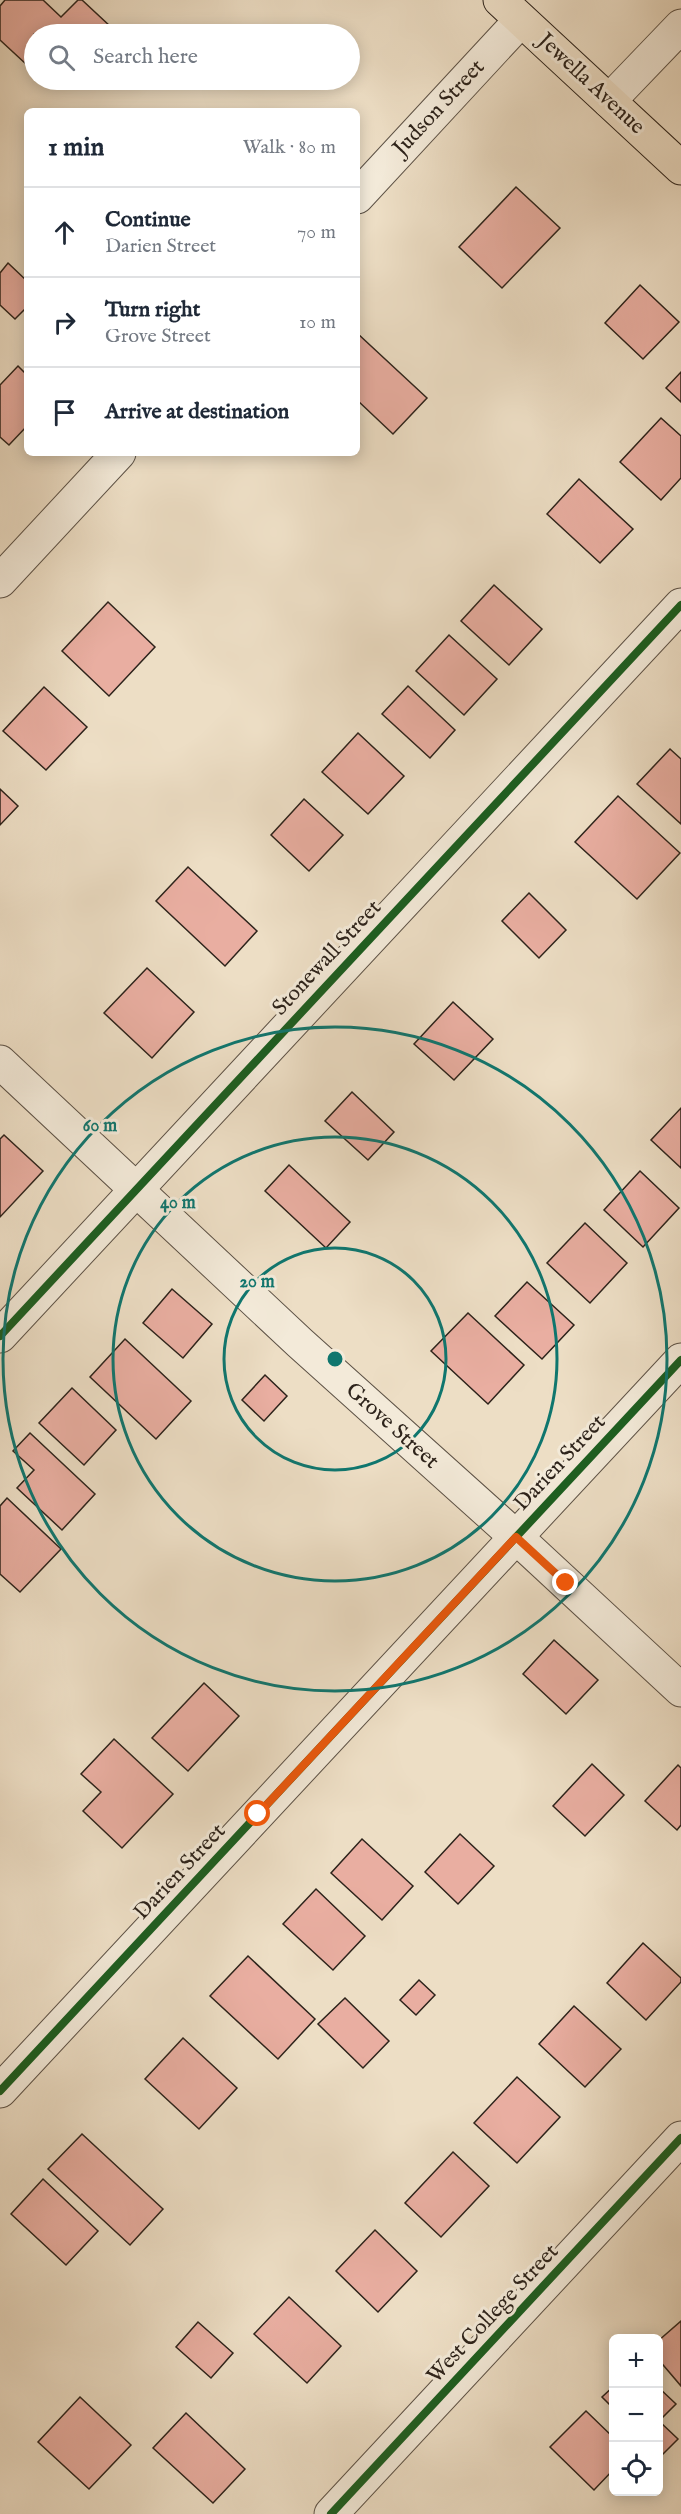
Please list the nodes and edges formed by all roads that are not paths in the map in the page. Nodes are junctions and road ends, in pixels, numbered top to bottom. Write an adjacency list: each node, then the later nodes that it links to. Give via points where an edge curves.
1 (511, 10): 3 (main road, Jewella Avenue); 5 (street, Judson Street)
2 (681, 26): 3 (street)
3 (609, 101): 4 (main road, Jewella Avenue)
4 (681, 168)
5 (360, 193)
6 (116, 456): 7 (street)
7 (0, 581)
8 (681, 605): 10 (street, Stonewall Street)
9 (0, 1062): 10 (street, Grove Street)
10 (137, 1189): 11 (street, Stonewall Street); 13 (street, Grove Street, via 300,1343)
11 (0, 1336)
12 (681, 1360): 13 (street, Darien Street)
13 (516, 1537): 14 (street, Grove Street); 15 (street, Darien Street)
14 (681, 1690)
15 (0, 2091)
16 (681, 2138): 17 (street, West College Street)
17 (332, 2514)

